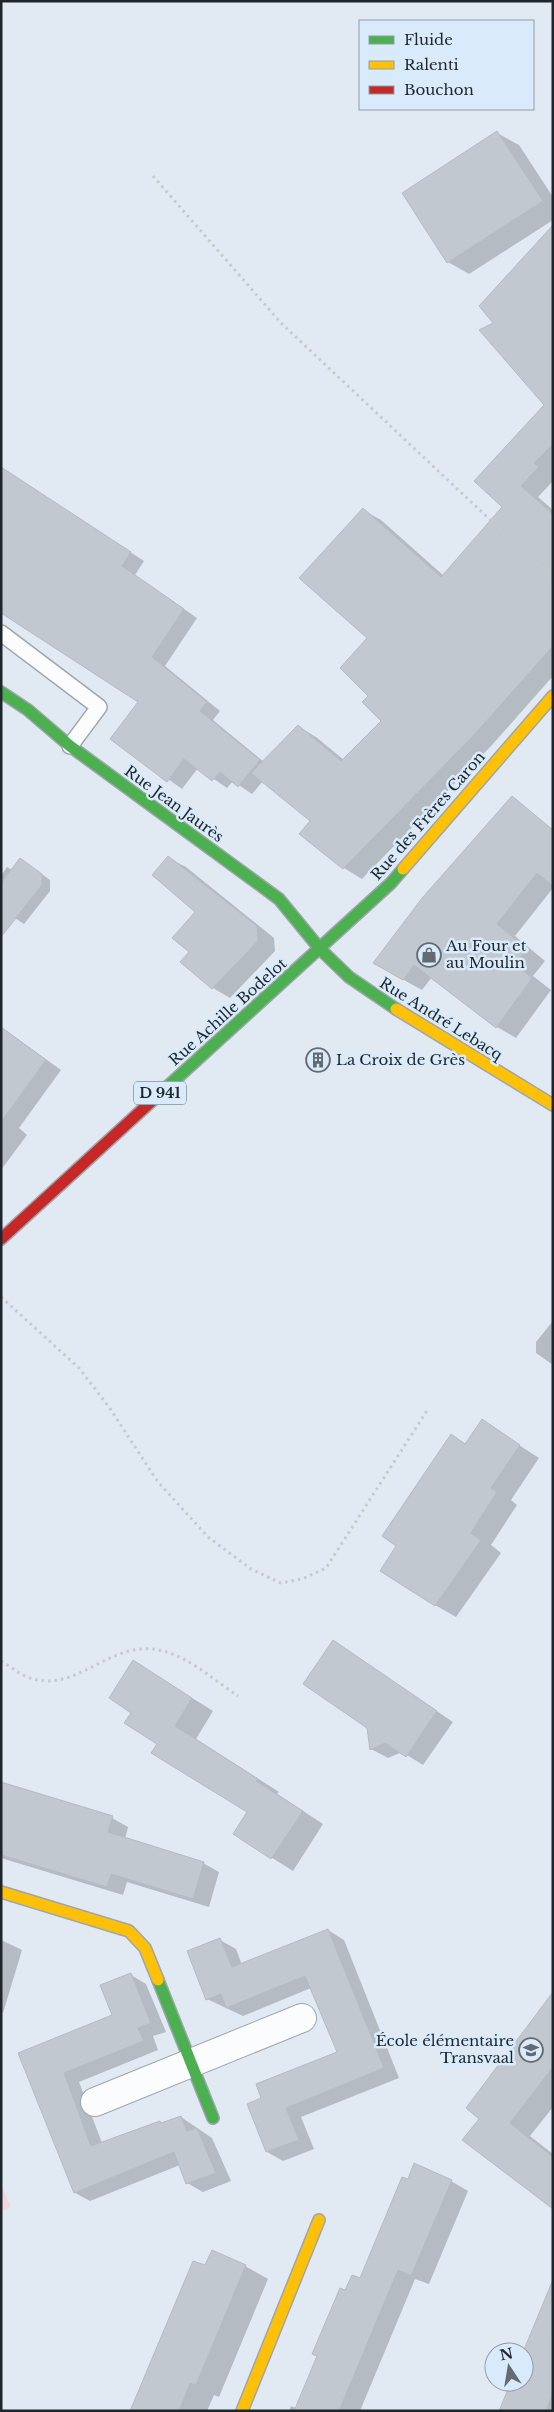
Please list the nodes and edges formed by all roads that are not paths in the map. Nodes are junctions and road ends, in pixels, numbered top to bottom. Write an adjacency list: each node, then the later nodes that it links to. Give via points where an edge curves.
1 (1, 633): 4 (lane, via 99,707)
2 (1, 692): 4 (main road, Rue Jean Jaurès)
3 (553, 696): 5 (main road, Rue des Frères Caron / D 941, via 391,883)
4 (70, 746): 5 (main road, Rue Jean Jaurès, via 280,899)
5 (320, 949): 6 (main road, Rue André Lebacq, via 348,977 404,1015); 7 (main road, Rue Achille Bodelot / D 941)
6 (553, 1105)
7 (1, 1239)
8 (1, 1892): 10 (main road, via 129,1932 146,1948)
9 (302, 2018): 10 (street)
10 (190, 2064): 11 (street); 12 (main road)
11 (94, 2102)
12 (213, 2118)
13 (318, 2220): 14 (main road)
14 (242, 2411)

